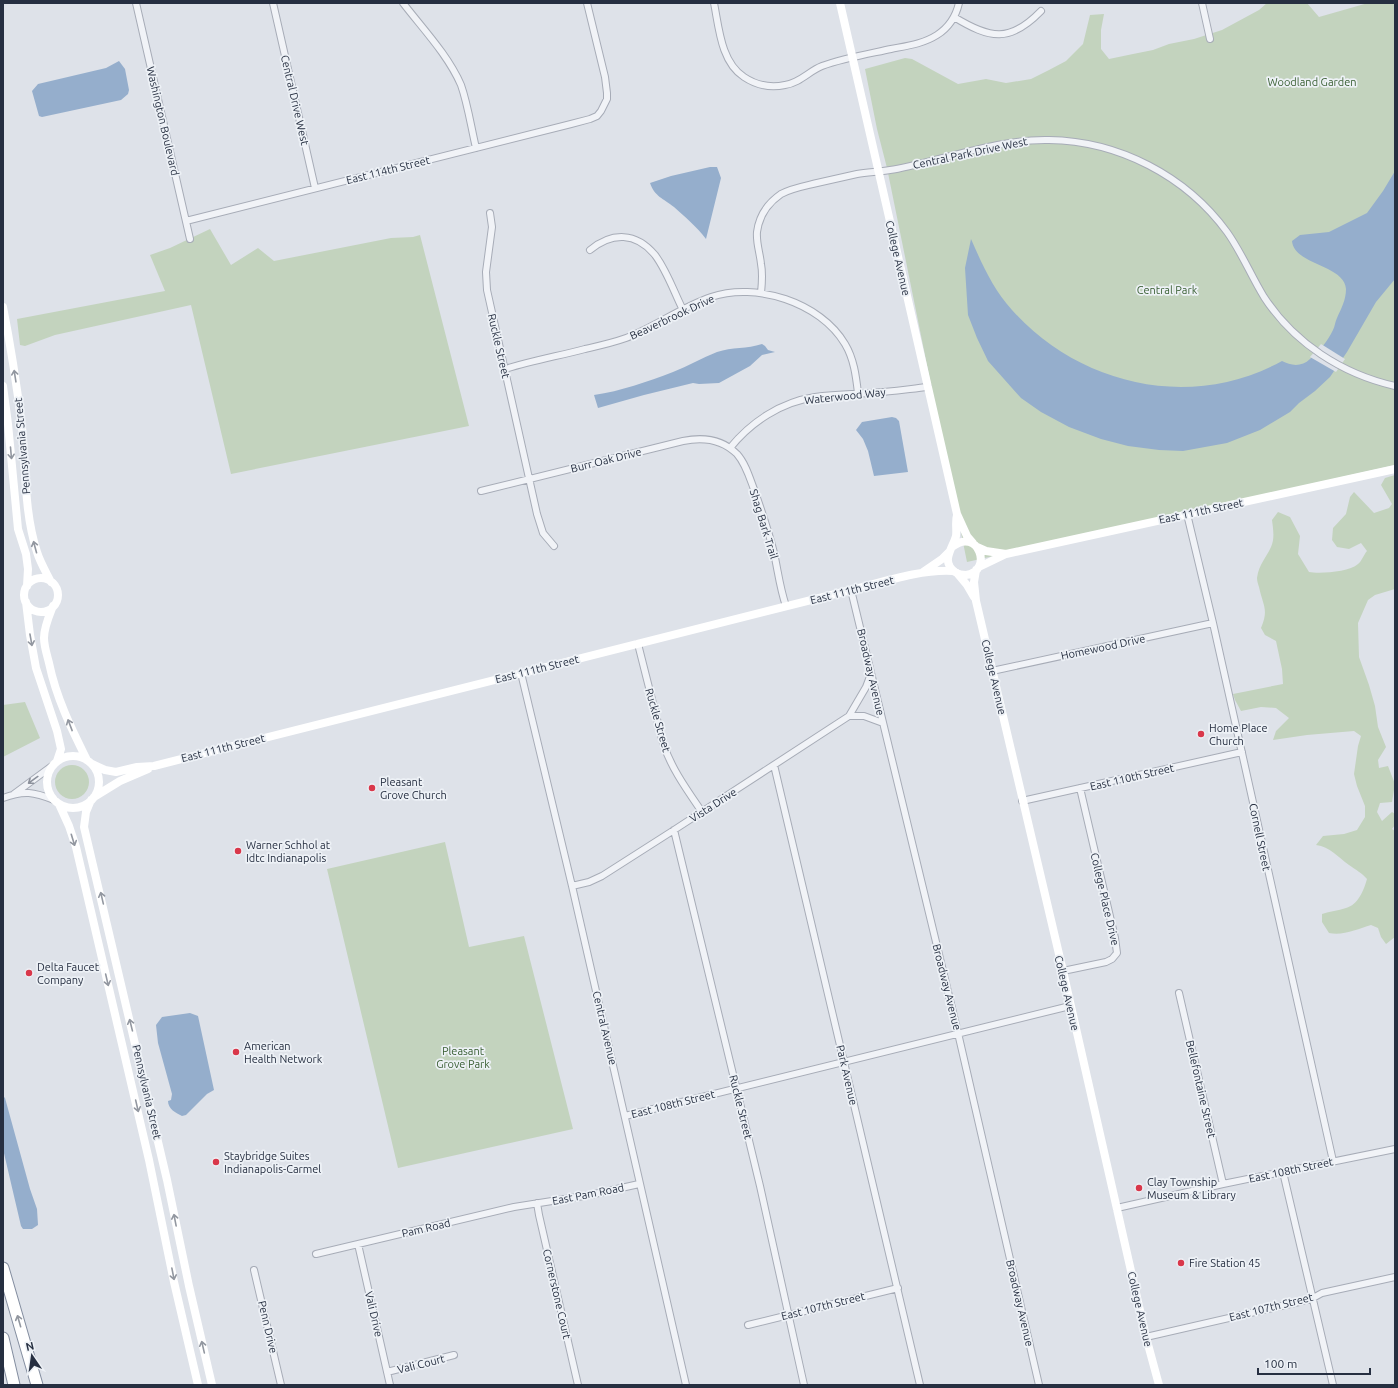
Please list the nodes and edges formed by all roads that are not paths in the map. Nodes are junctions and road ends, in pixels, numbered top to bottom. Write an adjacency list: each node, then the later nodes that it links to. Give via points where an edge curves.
1 (136, 3): 17 (street, Washington Boulevard)
2 (273, 3): 15 (street, Central Drive West)
3 (403, 3): 13 (street, via 458,78)
4 (587, 3): 13 (street, East 114th Street, via 605,77 607,93 602,111 590,119)
5 (714, 3): 12 (street, via 724,49 730,63 742,76 758,84 776,86 793,83 822,66)
6 (840, 3): 12 (main road, College Avenue)
7 (959, 3): 10 (street)
8 (1202, 3): 11 (street)
9 (1041, 11): 10 (street, via 1024,27 1000,34 983,32)
10 (954, 17): 12 (street, via 947,27 923,42)
11 (1210, 39)
12 (852, 58): 14 (main road, College Avenue)
13 (476, 148): 15 (street, East 114th Street)
14 (878, 172): 20 (street, Central Park Drive West, via 856,174 793,189 780,195 770,204 760,220 757,234 763,278); 25 (street, Central Park Drive West, via 1028,141 1075,142 1107,148 1130,156 1170,178 1211,212 1240,252 1269,303 1299,337 1323,356 1353,372); 26 (main road, College Avenue)
15 (315, 188): 17 (street, East 114th Street)
16 (490, 213): 23 (street, Ruckle Street, via 492,227 486,278)
17 (186, 221): 18 (street, Washington Boulevard)
18 (190, 239)
19 (590, 250): 22 (street, via 615,237 629,238 642,244 658,259)
20 (761, 293): 22 (street, Beaverbrook Drive, via 734,292 720,295); 27 (street, Beaverbrook Drive, via 810,310 834,329 850,352)
21 (3, 306): 41 (main road, Pennsylvania Street, one-way to 21, via 37,553 29,519 22,428)
22 (683, 310): 23 (street, Beaverbrook Drive, via 615,342)
23 (505, 369): 30 (street, Ruckle Street)
24 (3, 386): 42 (main road, Pennsylvania Street, one-way to 42, via 15,510 28,569)
25 (1395, 386)
26 (928, 387): 27 (street, Waterwood Way); 32 (main road, College Avenue)
27 (858, 393): 28 (street, Waterwood Way, via 814,397 788,404 766,415 744,432)
28 (730, 448): 30 (street, Burr Oak Drive, via 715,441 694,439); 47 (street, Shag Bark Trail, via 742,460 752,483 774,552)
29 (1395, 469): 33 (main road, East 111th Street)
30 (529, 479): 31 (street, Burr Oak Drive); 35 (street, Ruckle Street, via 540,525)
31 (481, 491)
32 (957, 514): 34 (main road, College Avenue, via 967,536); 36 (main road, College Avenue)
33 (1187, 514): 37 (main road, East 111th Street); 48 (street, Cornell Street)
34 (975, 545): 36 (main road, via 962,542); 37 (main road, East 111th Street, via 992,553); 38 (main road, via 981,557)
35 (554, 546)
36 (951, 549): 39 (main road, via 948,562); 40 (main road, East 111th Street, via 942,559)
37 (1006, 554): 38 (main road, East 111th Street)
38 (978, 568): 39 (main road, via 968,575); 44 (main road, College Avenue, via 974,582)
39 (955, 572): 40 (main road, East 111th Street, via 939,570); 44 (main road, College Avenue, via 967,584)
40 (921, 573): 43 (main road, East 111th Street)
41 (51, 582): 42 (main road, via 38,579); 46 (main road, via 58,594)
42 (27, 586): 45 (main road, via 24,594)
43 (851, 590): 47 (main road, East 111th Street); 52 (street, Broadway Avenue)
44 (976, 601): 50 (main road, College Avenue)
45 (26, 602): 46 (main road, via 30,608 41,612); 57 (main road, one-way to 57, via 36,668 61,749)
46 (54, 606): 56 (main road, one-way to 46, via 76,739 52,680 44,638 45,628)
47 (786, 606): 49 (main road, East 111th Street)
48 (1213, 623): 50 (street, Homewood Drive); 55 (street, Cornell Street)
49 (638, 644): 51 (main road, East 111th Street); 66 (street, Ruckle Street, via 667,754)
50 (992, 671): 64 (main road, College Avenue)
51 (521, 672): 59 (main road, East 111th Street); 68 (street, Central Avenue)
52 (871, 674): 53 (street, Vista Drive); 54 (street, Broadway Avenue)
53 (849, 716): 54 (street, via 871,718); 58 (street, Vista Drive)
54 (883, 723): 72 (street, Broadway Avenue)
55 (1242, 752): 60 (street, East 110th Street); 77 (street, Cornell Street)
56 (89, 762): 57 (main road, via 72,756 64,757); 59 (main road, East 111th Street, via 116,772); 63 (main road, via 97,772 99,780 98,789)
57 (55, 764): 61 (street, one-way to 61); 65 (main road, via 48,773 47,787)
58 (774, 765): 66 (street, Vista Drive); 73 (street, Park Avenue)
59 (154, 766): 63 (main road, East 111th Street, via 120,781)
60 (1080, 788): 64 (street, East 110th Street); 69 (street, College Place Drive, via 1117,953 1106,962)
61 (14, 794): 62 (street); 65 (street, via 34,793)
62 (3, 798)
63 (92, 799): 65 (main road, via 76,808); 99 (main road, Pennsylvania Street, one-way to 63, via 166,1173 84,827 86,812)
64 (1022, 801): 69 (main road, College Avenue)
65 (57, 802): 98 (main road, Pennsylvania Street, one-way to 98, via 76,847 148,1155)
66 (702, 812): 67 (street, Vista Drive)
67 (674, 830): 68 (street, Vista Drive, via 596,879); 74 (street, Ruckle Street)
68 (572, 886): 75 (street, Central Avenue)
69 (1063, 971): 71 (main road, College Avenue)
70 (1179, 994): 80 (street, Bellefontaine Street)
71 (1070, 1006): 72 (street, East 108th Street); 82 (main road, College Avenue)
72 (958, 1034): 73 (street, East 108th Street); 106 (street, Broadway Avenue)
73 (844, 1062): 74 (street, East 108th Street); 88 (street, Park Avenue)
74 (736, 1088): 75 (street, East 108th Street); 90 (street, Ruckle Street)
75 (625, 1116): 79 (street, Central Avenue)
76 (1395, 1148): 77 (street, East 108th Street)
77 (1333, 1161): 78 (street, East 108th Street)
78 (1283, 1172): 80 (street, East 108th Street); 89 (street)
79 (639, 1184): 81 (street, East Pam Road); 103 (street, Central Avenue)
80 (1223, 1184): 82 (street, East 108th Street)
81 (537, 1203): 83 (street, Pam Road); 102 (street, Cornerstone Court)
82 (1117, 1208): 92 (main road, College Avenue)
83 (358, 1244): 84 (street, Pam Road); 95 (street, Vali Drive)
84 (316, 1254)
85 (3, 1268): 97 (highway, one-way to 85)
86 (254, 1270): 100 (street, Penn Drive)
87 (1395, 1277): 89 (street, East 107th Street, via 1322,1293)
88 (898, 1288): 90 (street, East 107th Street); 105 (street, Park Avenue)
89 (1313, 1298): 92 (street, East 107th Street); 108 (street)
90 (788, 1314): 91 (street, East 107th Street); 104 (street, Ruckle Street)
91 (748, 1325)
92 (1146, 1337): 107 (main road, College Avenue)
93 (3, 1338): 96 (highway)
94 (454, 1355): 95 (street, Vali Court)
95 (387, 1372): 101 (street, Vali Drive)
96 (14, 1385)
97 (37, 1385)
98 (198, 1385)
99 (212, 1385)
100 (282, 1385)
101 (390, 1385)
102 (578, 1385)
103 (686, 1385)
104 (804, 1385)
105 (920, 1385)
106 (1039, 1385)
107 (1159, 1385)
108 (1333, 1385)

